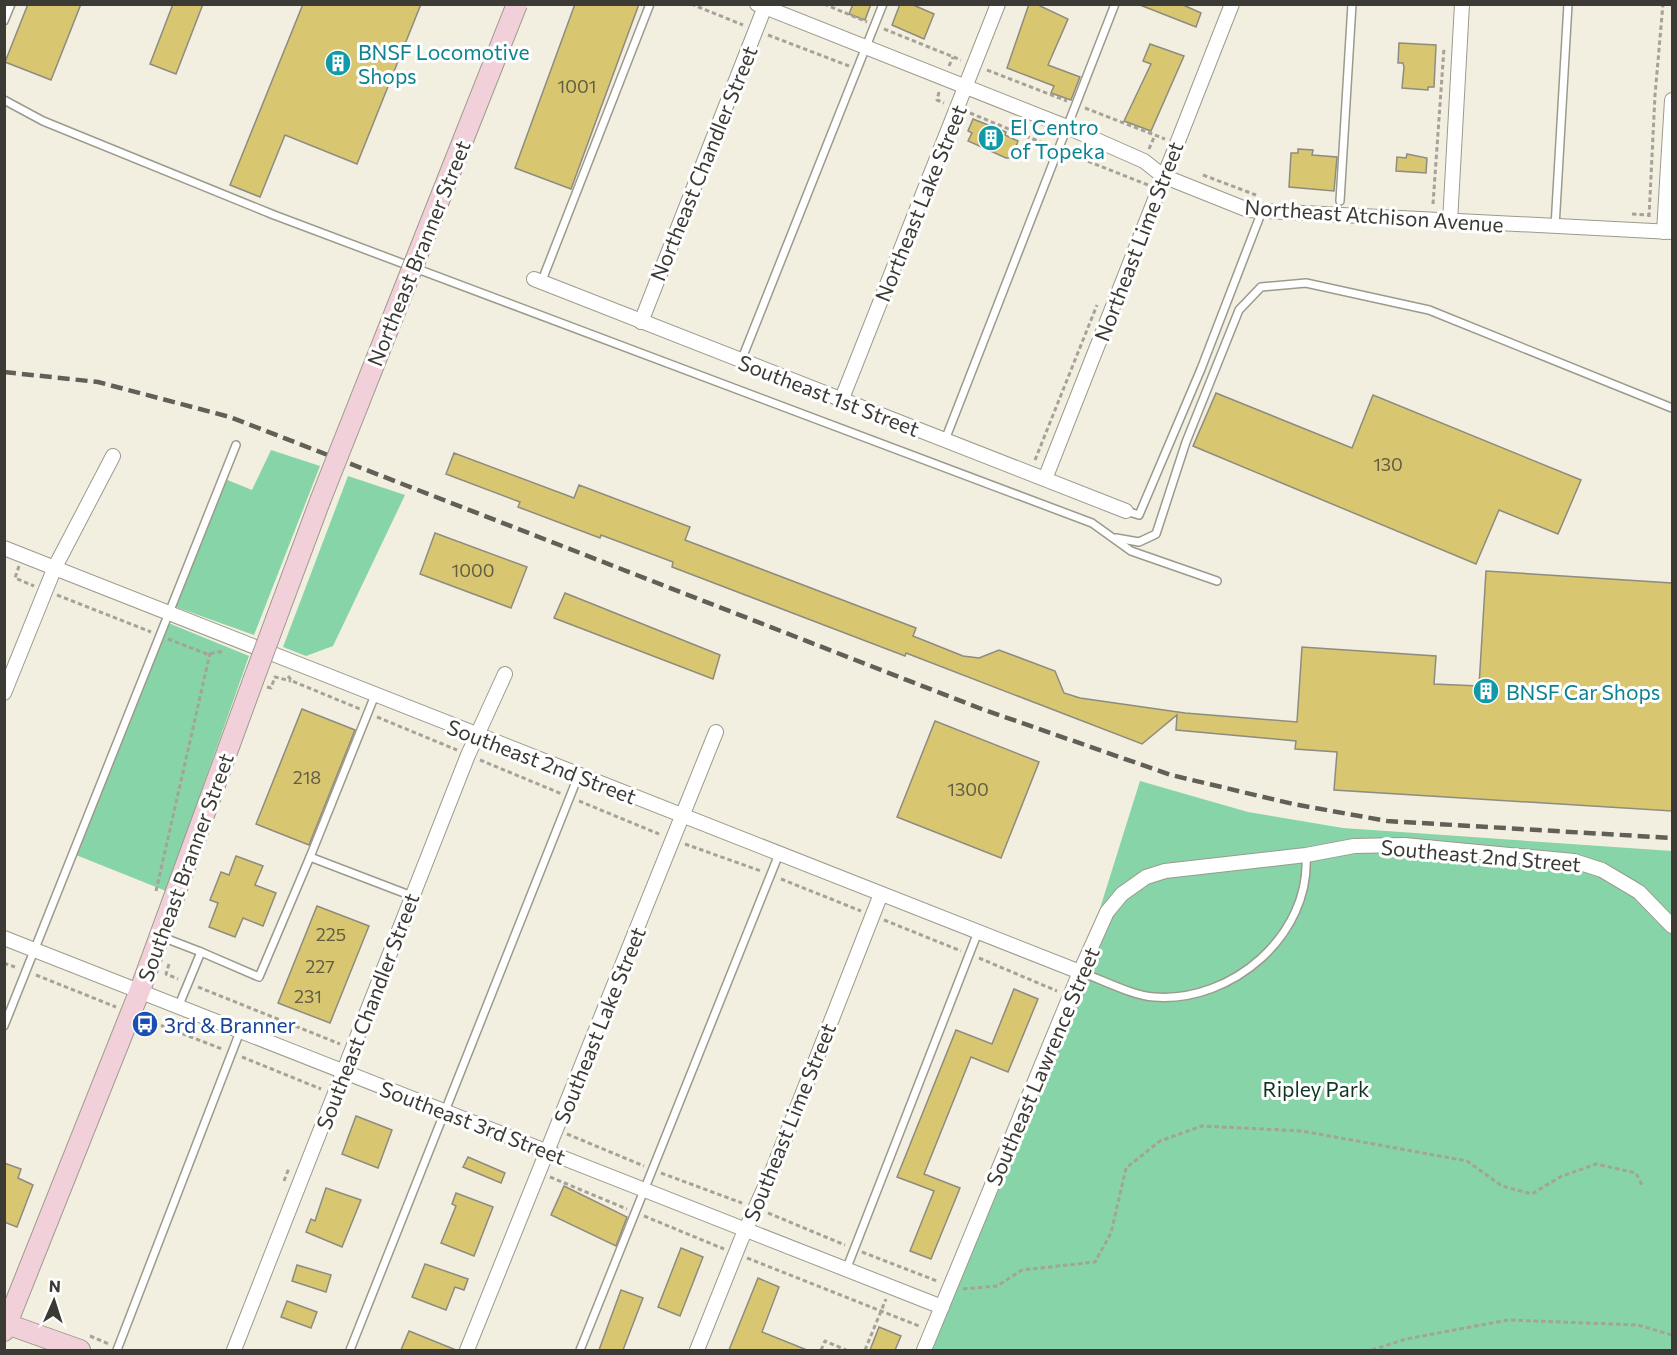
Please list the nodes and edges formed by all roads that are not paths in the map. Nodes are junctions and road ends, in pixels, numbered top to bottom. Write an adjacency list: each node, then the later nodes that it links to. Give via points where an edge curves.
1 (11, 4): 12 (lane)
2 (517, 4): 33 (main road, Northeast Branner Street, bridge)
3 (650, 4): 24 (lane)
4 (883, 4): 13 (lane)
5 (998, 4): 14 (street, Northeast Lake Street)
6 (1115, 4): 17 (lane)
7 (1232, 4): 18 (street, Northeast Lime Street)
8 (1352, 4): 19 (lane)
9 (1462, 4): 21 (street)
10 (1568, 4): 22 (lane)
11 (763, 6): 13 (street, Northeast Atchison Avenue); 25 (street, Northeast Chandler Street)
12 (4, 21)
13 (865, 48): 14 (street, Northeast Atchison Avenue); 26 (lane)
14 (966, 88): 17 (street, Northeast Atchison Avenue); 27 (street, Northeast Lake Street)
15 (4, 100): 35 (lane, via 43,121 274,215 1092,523)
16 (1672, 100): 23 (street)
17 (1067, 127): 18 (street, Northeast Atchison Avenue, via 1144,161); 29 (lane)
18 (1161, 182): 20 (street, Northeast Atchison Avenue, via 1248,210); 32 (street, Northeast Lime Street)
19 (1340, 201)
20 (1263, 204): 21 (street, Northeast Atchison Avenue); 34 (lane, via 1201,369 1139,515)
21 (1449, 222): 22 (street, Northeast Atchison Avenue)
22 (1555, 227): 23 (street, Northeast Atchison Avenue)
23 (1668, 232)
24 (537, 281): 25 (street, Southeast 1st Street)
25 (641, 322): 26 (street, Southeast 1st Street)
26 (741, 361): 27 (street, Southeast 1st Street)
27 (841, 401): 29 (street, Southeast 1st Street)
28 (1672, 408): 35 (lane, via 1429,310 1306,283 1261,287 1239,310 1186,442 1156,534 1139,542)
29 (945, 440): 32 (street, Southeast 1st Street)
30 (236, 446): 39 (lane)
31 (113, 456): 37 (street)
32 (1045, 479): 34 (street, Southeast 1st Street)
33 (320, 501): 56 (main road, Southeast Branner Street, bridge, via 276,619 262,687)
34 (1126, 511)
35 (1112, 537): 38 (lane, via 1131,551)
36 (4, 548): 37 (street, Southeast 2nd Street)
37 (55, 567): 39 (street, Southeast 2nd Street); 41 (street)
38 (1217, 581)
39 (167, 613): 42 (street, Southeast 2nd Street); 57 (lane)
40 (505, 674): 44 (street, Southeast Chandler Street)
41 (4, 693)
42 (375, 695): 44 (street, Southeast 2nd Street); 49 (lane)
43 (716, 732): 46 (street, Southeast Lake Street)
44 (476, 735): 45 (street, Southeast 2nd Street); 52 (street, Southeast Chandler Street)
45 (579, 774): 46 (street, Southeast 2nd Street); 65 (lane)
46 (683, 816): 47 (street, Southeast 2nd Street); 66 (street, Southeast Lake Street)
47 (779, 854): 51 (street, Southeast 2nd Street); 67 (lane)
48 (1306, 855): 50 (street, Southeast 2nd Street); 53 (street, Southeast 2nd Street, via 1384,844 1574,861 1602,870 1639,892); 59 (lane, via 1303,897 1288,926 1267,953 1243,973 1214,988 1186,996 1152,997)
49 (310, 857): 52 (lane); 58 (lane, via 259,976)
50 (1232, 863): 59 (street, Southeast Lawrence Street, via 1165,871 1136,883 1107,912)
51 (880, 894): 54 (street, Southeast 2nd Street); 68 (street, Southeast Lime Street)
52 (413, 896): 64 (street, Southeast Chandler Street)
53 (1672, 927)
54 (978, 932): 59 (street, Southeast 2nd Street); 69 (lane)
55 (4, 938): 57 (street, Southeast 3rd Street)
56 (168, 939): 58 (lane); 60 (main road, Southeast Branner Street)
57 (35, 950): 60 (street, Southeast 3rd Street); 62 (lane)
58 (201, 952): 61 (lane)
59 (1080, 972): 70 (street, Southeast Lawrence Street)
60 (140, 990): 61 (street, Southeast 3rd Street); 71 (main road, Southeast Branner Street)
61 (179, 1005): 63 (street, Southeast 3rd Street)
62 (4, 1026)
63 (241, 1029): 64 (street, Southeast 3rd Street); 73 (lane)
64 (344, 1072): 65 (street, Southeast 3rd Street); 74 (street, Southeast Chandler Street)
65 (446, 1111): 66 (street, Southeast 3rd Street); 75 (lane)
66 (548, 1151): 67 (street, Southeast 3rd Street); 76 (street, Southeast Lake Street)
67 (645, 1190): 68 (street, Southeast 3rd Street); 77 (lane)
68 (746, 1230): 69 (street, Southeast 3rd Street); 78 (street, Southeast Lime Street)
69 (846, 1270): 70 (street, Southeast 3rd Street)
70 (942, 1307): 79 (street, Southeast Lawrence Street)
71 (5, 1326): 72 (main road)
72 (80, 1350)
73 (117, 1350)
74 (234, 1350)
75 (350, 1350)
76 (467, 1350)
77 (580, 1350)
78 (697, 1350)
79 (924, 1350)

